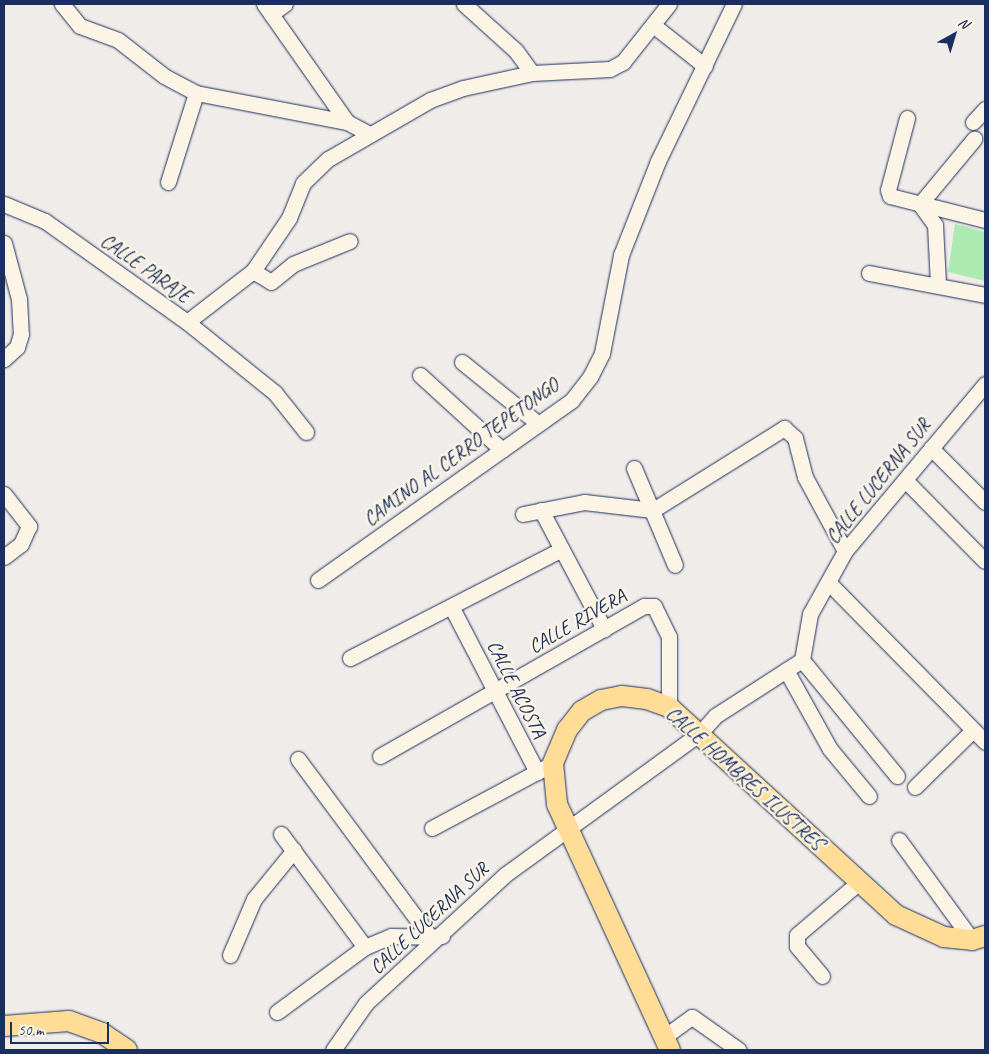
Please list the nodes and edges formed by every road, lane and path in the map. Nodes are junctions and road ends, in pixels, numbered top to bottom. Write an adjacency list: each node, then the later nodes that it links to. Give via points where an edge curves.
1 (62, 4): 10 (street, via 80,26 118,40 164,76)
2 (285, 4): 6 (street)
3 (464, 4): 9 (street, via 516,51)
4 (669, 4): 7 (street, CALLE PARAJE)
5 (734, 4): 8 (street, CAMINO AL CERRO TEPETONGO)
6 (268, 9): 13 (street)
7 (652, 25): 8 (street); 9 (street, CALLE PARAJE, via 623,62 610,69)
8 (705, 66): 32 (street, CAMINO AL CERRO TEPETONGO, via 658,162 621,255 602,353 572,400)
9 (532, 73): 15 (street, CALLE PARAJE, via 463,88)
10 (196, 93): 13 (street); 17 (street)
11 (985, 110): 14 (street)
12 (907, 118): 19 (street, via 888,190 890,196)
13 (347, 122): 15 (street)
14 (973, 122)
15 (368, 133): 23 (street, CALLE PARAJE, via 314,169 303,183 290,218)
16 (974, 139): 19 (street)
17 (168, 182)
18 (4, 204): 27 (street, CALLE PARAJE, via 44,221)
19 (920, 204): 20 (street); 25 (street, via 935,225)
20 (985, 220)
21 (350, 241): 23 (street, via 293,264 271,282)
22 (4, 243): 28 (street, via 19,299 21,334 17,347)
23 (253, 271): 27 (street, CALLE PARAJE)
24 (869, 273): 25 (street)
25 (938, 284): 26 (street)
26 (985, 295)
27 (187, 322): 33 (street, via 275,393)
28 (4, 359)
29 (462, 362): 32 (street)
30 (420, 375): 35 (street)
31 (985, 384): 34 (street, CALLE LUCERNA SUR)
32 (536, 422): 35 (street, CAMINO AL CERRO TEPETONGO)
33 (306, 432)
34 (931, 448): 37 (street, CALLE LUCERNA SUR); 39 (street)
35 (502, 450): 48 (street, CAMINO AL CERRO TEPETONGO)
36 (634, 468): 41 (street)
37 (906, 480): 44 (street, CALLE LUCERNA SUR); 46 (street)
38 (4, 494): 45 (street, via 28,526 21,544)
39 (985, 502)
40 (541, 510): 41 (street, via 584,502); 42 (street); 43 (street)
41 (653, 510): 44 (street, via 784,428 795,438 805,477); 47 (street)
42 (523, 514)
43 (560, 550): 50 (street); 51 (street)
44 (845, 551): 49 (street, CALLE LUCERNA SUR)
45 (4, 557)
46 (985, 561)
47 (675, 565)
48 (318, 580)
49 (828, 582): 53 (street, CALLE LUCERNA SUR, via 810,614); 57 (street)
50 (452, 608): 52 (street); 55 (street, CALLE ACOSTA)
51 (604, 629): 55 (street, CALLE RIVERA); 56 (street, CALLE RIVERA, via 644,606 654,606 669,638)
52 (350, 658)
53 (802, 660): 54 (street); 63 (street)
54 (786, 670): 58 (street, via 715,716); 65 (street, via 830,749)
55 (495, 690): 60 (street, CALLE RIVERA); 62 (street, CALLE ACOSTA)
56 (669, 707): 58 (main road, CALLE HOMBRES ILUSTRES); 62 (main road, CALLE HOMBRES ILUSTRES, via 647,698 622,696 601,700 582,711)
57 (973, 730): 59 (street); 64 (street)
58 (699, 734): 67 (street, CALLE LUCERNA SUR); 71 (main road, CALLE HOMBRES ILUSTRES)
59 (985, 742)
60 (380, 756)
61 (298, 759): 72 (street)
62 (545, 768): 66 (street); 67 (main road)
63 (897, 776)
64 (916, 787)
65 (869, 796)
66 (432, 828)
67 (568, 833): 72 (street, CALLE LUCERNA SUR, via 506,874); 79 (main road)
68 (281, 834): 70 (street)
69 (899, 840): 73 (street)
70 (294, 850): 74 (street); 75 (street, via 254,899)
71 (860, 882): 73 (main road, CALLE HOMBRES ILUSTRES, via 896,914 920,928 944,937); 76 (street, via 797,935 798,946)
72 (436, 937): 74 (street, via 391,936); 81 (street, CALLE LUCERNA SUR, via 366,1003)
73 (978, 938)
74 (365, 947): 77 (street)
75 (230, 955)
76 (822, 976)
77 (278, 1012)
78 (4, 1026): 80 (main road, via 69,1021 102,1033)
79 (667, 1043): 82 (street, via 692,1017)
80 (127, 1050)
81 (333, 1050)
82 (739, 1050)

